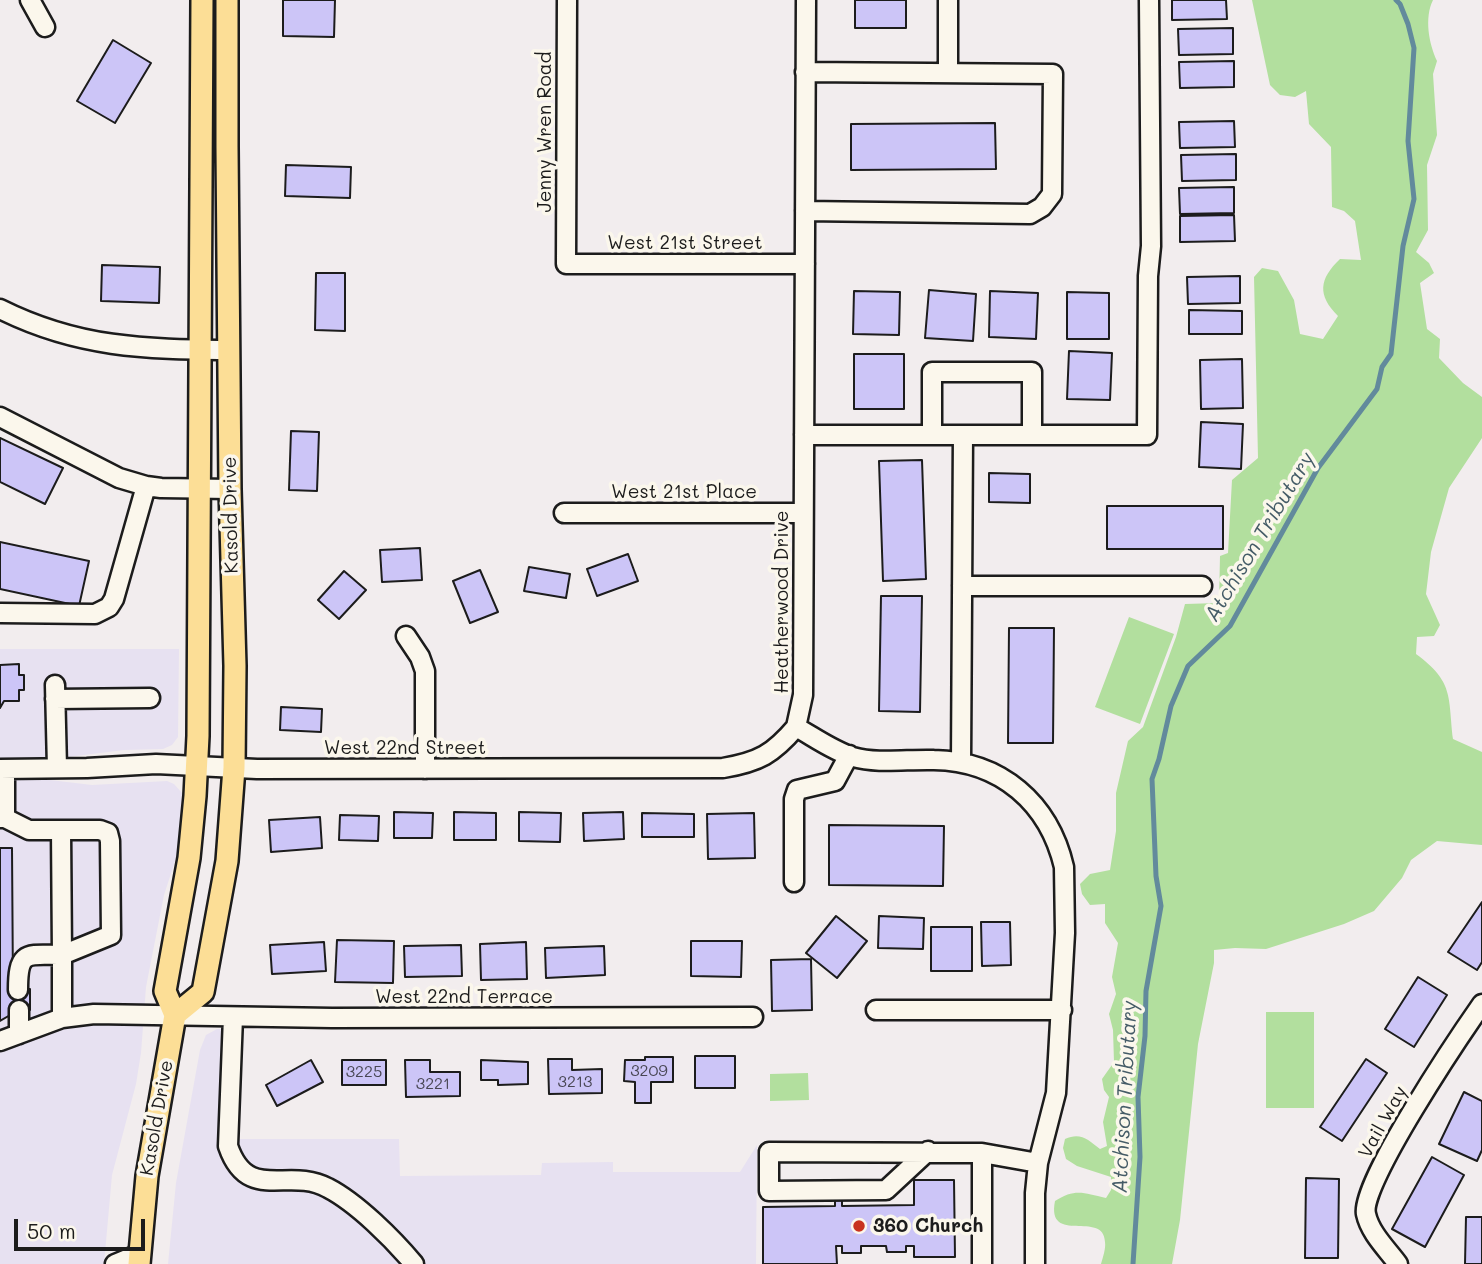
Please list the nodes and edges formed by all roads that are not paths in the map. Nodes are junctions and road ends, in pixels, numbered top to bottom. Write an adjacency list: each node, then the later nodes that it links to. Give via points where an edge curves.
1 (30, 0): 8 (street)
2 (202, 0): 15 (main road, Kasold Drive)
3 (227, 0): 16 (main road, Kasold Drive)
4 (567, 0): 12 (street, Jenny Wren Road)
5 (806, 0): 9 (street, Heatherwood Drive)
6 (948, 0): 10 (street)
7 (1149, 0): 21 (street, via 1147,435)
8 (45, 27)
9 (806, 72): 10 (street); 11 (street, Heatherwood Drive)
10 (948, 73): 11 (street, via 1053,74 1052,194 1042,207 1030,214)
11 (805, 211): 13 (street, Heatherwood Drive)
12 (566, 264): 13 (street, West 21st Street)
13 (804, 264): 18 (street, Heatherwood Drive)
14 (0, 309): 15 (street, via 38,326 93,341 145,349)
15 (200, 349): 16 (street); 23 (main road, Kasold Drive)
16 (229, 349): 24 (main road, Kasold Drive)
17 (0, 417): 22 (street, via 119,478)
18 (804, 435): 19 (street); 26 (street, Heatherwood Drive)
19 (933, 435): 20 (street); 21 (street, via 933,372 1032,372)
20 (962, 435): 21 (street); 27 (street)
21 (1032, 435)
22 (146, 486): 23 (street); 29 (street, via 109,607 95,614)
23 (199, 488): 24 (street); 35 (main road, Kasold Drive)
24 (230, 489): 37 (main road, Kasold Drive)
25 (564, 513): 26 (street, West 21st Place)
26 (803, 513): 32 (street, Heatherwood Drive, via 803,695)
27 (962, 586): 28 (street); 34 (street)
28 (1202, 586)
29 (0, 613)
30 (406, 636): 39 (street, via 425,671)
31 (150, 698): 36 (street, via 55,692)
32 (796, 727): 33 (street); 39 (street, West 22nd Street, via 764,757 723,768)
33 (849, 755): 34 (street, via 872,760); 42 (street, via 835,781 797,790)
34 (961, 762): 48 (street, via 1007,781 1028,797 1059,846 1065,894)
35 (197, 766): 36 (street, West 22nd Street); 37 (street, West 22nd Street); 49 (main road, Kasold Drive, via 188,858 165,991)
36 (57, 768): 38 (street, West 22nd Street)
37 (234, 768): 39 (street, West 22nd Street); 49 (main road, Kasold Drive, via 226,861 202,992)
38 (2, 769): 40 (street)
39 (425, 769)
40 (3, 818): 41 (street, via 29,830)
41 (61, 830): 43 (street); 43 (street, via 108,833 111,866 111,934)
42 (794, 882)
43 (62, 954): 44 (street, via 26,957 18,969); 52 (street)
44 (18, 989)
45 (1482, 1004): 63 (street, Vail Way, via 1433,1074 1369,1191 1366,1214)
46 (19, 1010): 53 (street)
47 (876, 1010): 48 (street)
48 (1062, 1010): 57 (street, via 1056,1093)
49 (175, 1015): 50 (street, West 22nd Terrace); 52 (street, West 22nd Terrace); 58 (main road, Kasold Drive, via 147,1176)
50 (233, 1017): 51 (street, West 22nd Terrace); 60 (street, via 228,1146 233,1161 254,1178 275,1182 298,1179 330,1188)
51 (753, 1017)
52 (62, 1018): 53 (street, West 22nd Terrace)
53 (19, 1034): 54 (street, West 22nd Terrace)
54 (0, 1041)
55 (928, 1151): 55 (street, via 769,1152 769,1191 886,1190); 56 (street)
56 (982, 1153): 57 (street); 61 (street)
57 (1038, 1163): 62 (street)
58 (139, 1259): 59 (street)
59 (115, 1264)
60 (414, 1264)
61 (982, 1264)
62 (1035, 1264)
63 (1398, 1264)

